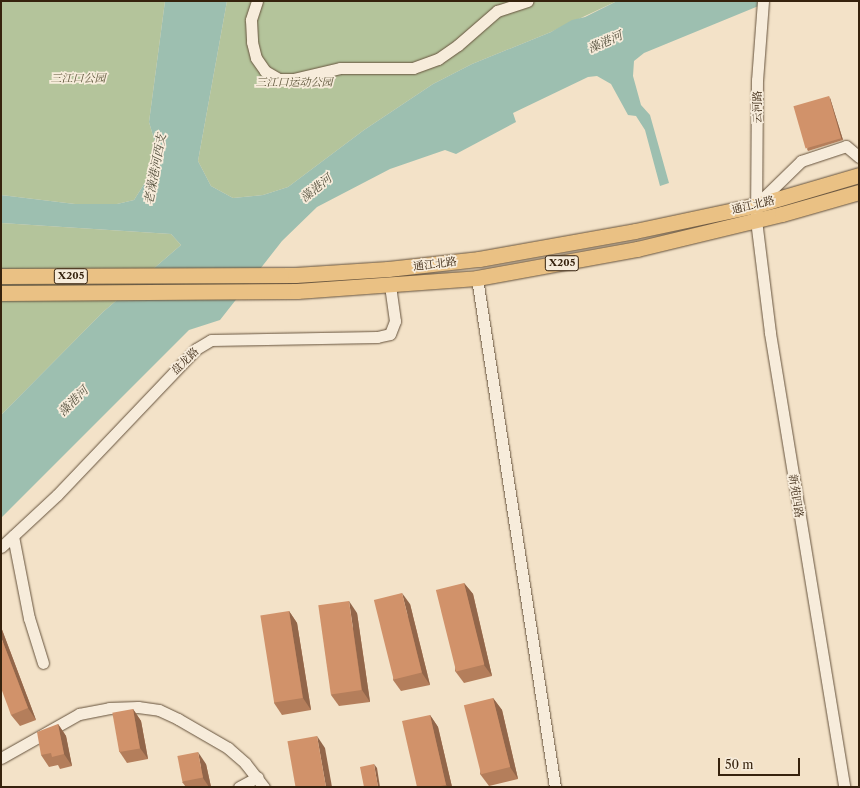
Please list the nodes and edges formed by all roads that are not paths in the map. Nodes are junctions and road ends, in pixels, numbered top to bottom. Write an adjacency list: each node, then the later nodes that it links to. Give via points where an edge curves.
1 (257, 1): 2 (street, via 251,20 256,58 265,72 279,79 293,79 340,68 413,68 438,59 497,11)
2 (527, 1)
3 (763, 6): 7 (street, 云河路, via 757,80)
4 (859, 157): 7 (street, via 846,146 801,161)
5 (859, 175): 7 (main road, 通江北路 / X205)
6 (859, 192): 8 (main road, 通江北路 / X205)
7 (757, 205): 8 (street, 新苑四路); 9 (main road, 通江北路 / X205, via 635,231 480,259 388,269 275,275)
8 (756, 220): 10 (main road, 通江北路 / X205, via 637,249); 21 (street, 新苑四路, via 770,332)
9 (1, 276)
10 (477, 278): 11 (main road, 通江北路 / X205); 20 (street)
11 (390, 286): 12 (main road, 通江北路 / X205, via 258,292); 13 (street, 盘龙路, via 395,321 390,334 377,337 211,340 196,349 57,495)
12 (1, 293)
13 (13, 536): 14 (street, 盘龙路); 15 (street, via 29,618)
14 (1, 547)
15 (43, 663)
16 (1, 758): 17 (street, via 79,714 109,708 138,707 159,710 210,737 228,748)
17 (258, 777): 18 (street); 19 (street)
18 (239, 787)
19 (264, 787)
20 (555, 787)
21 (844, 787)

